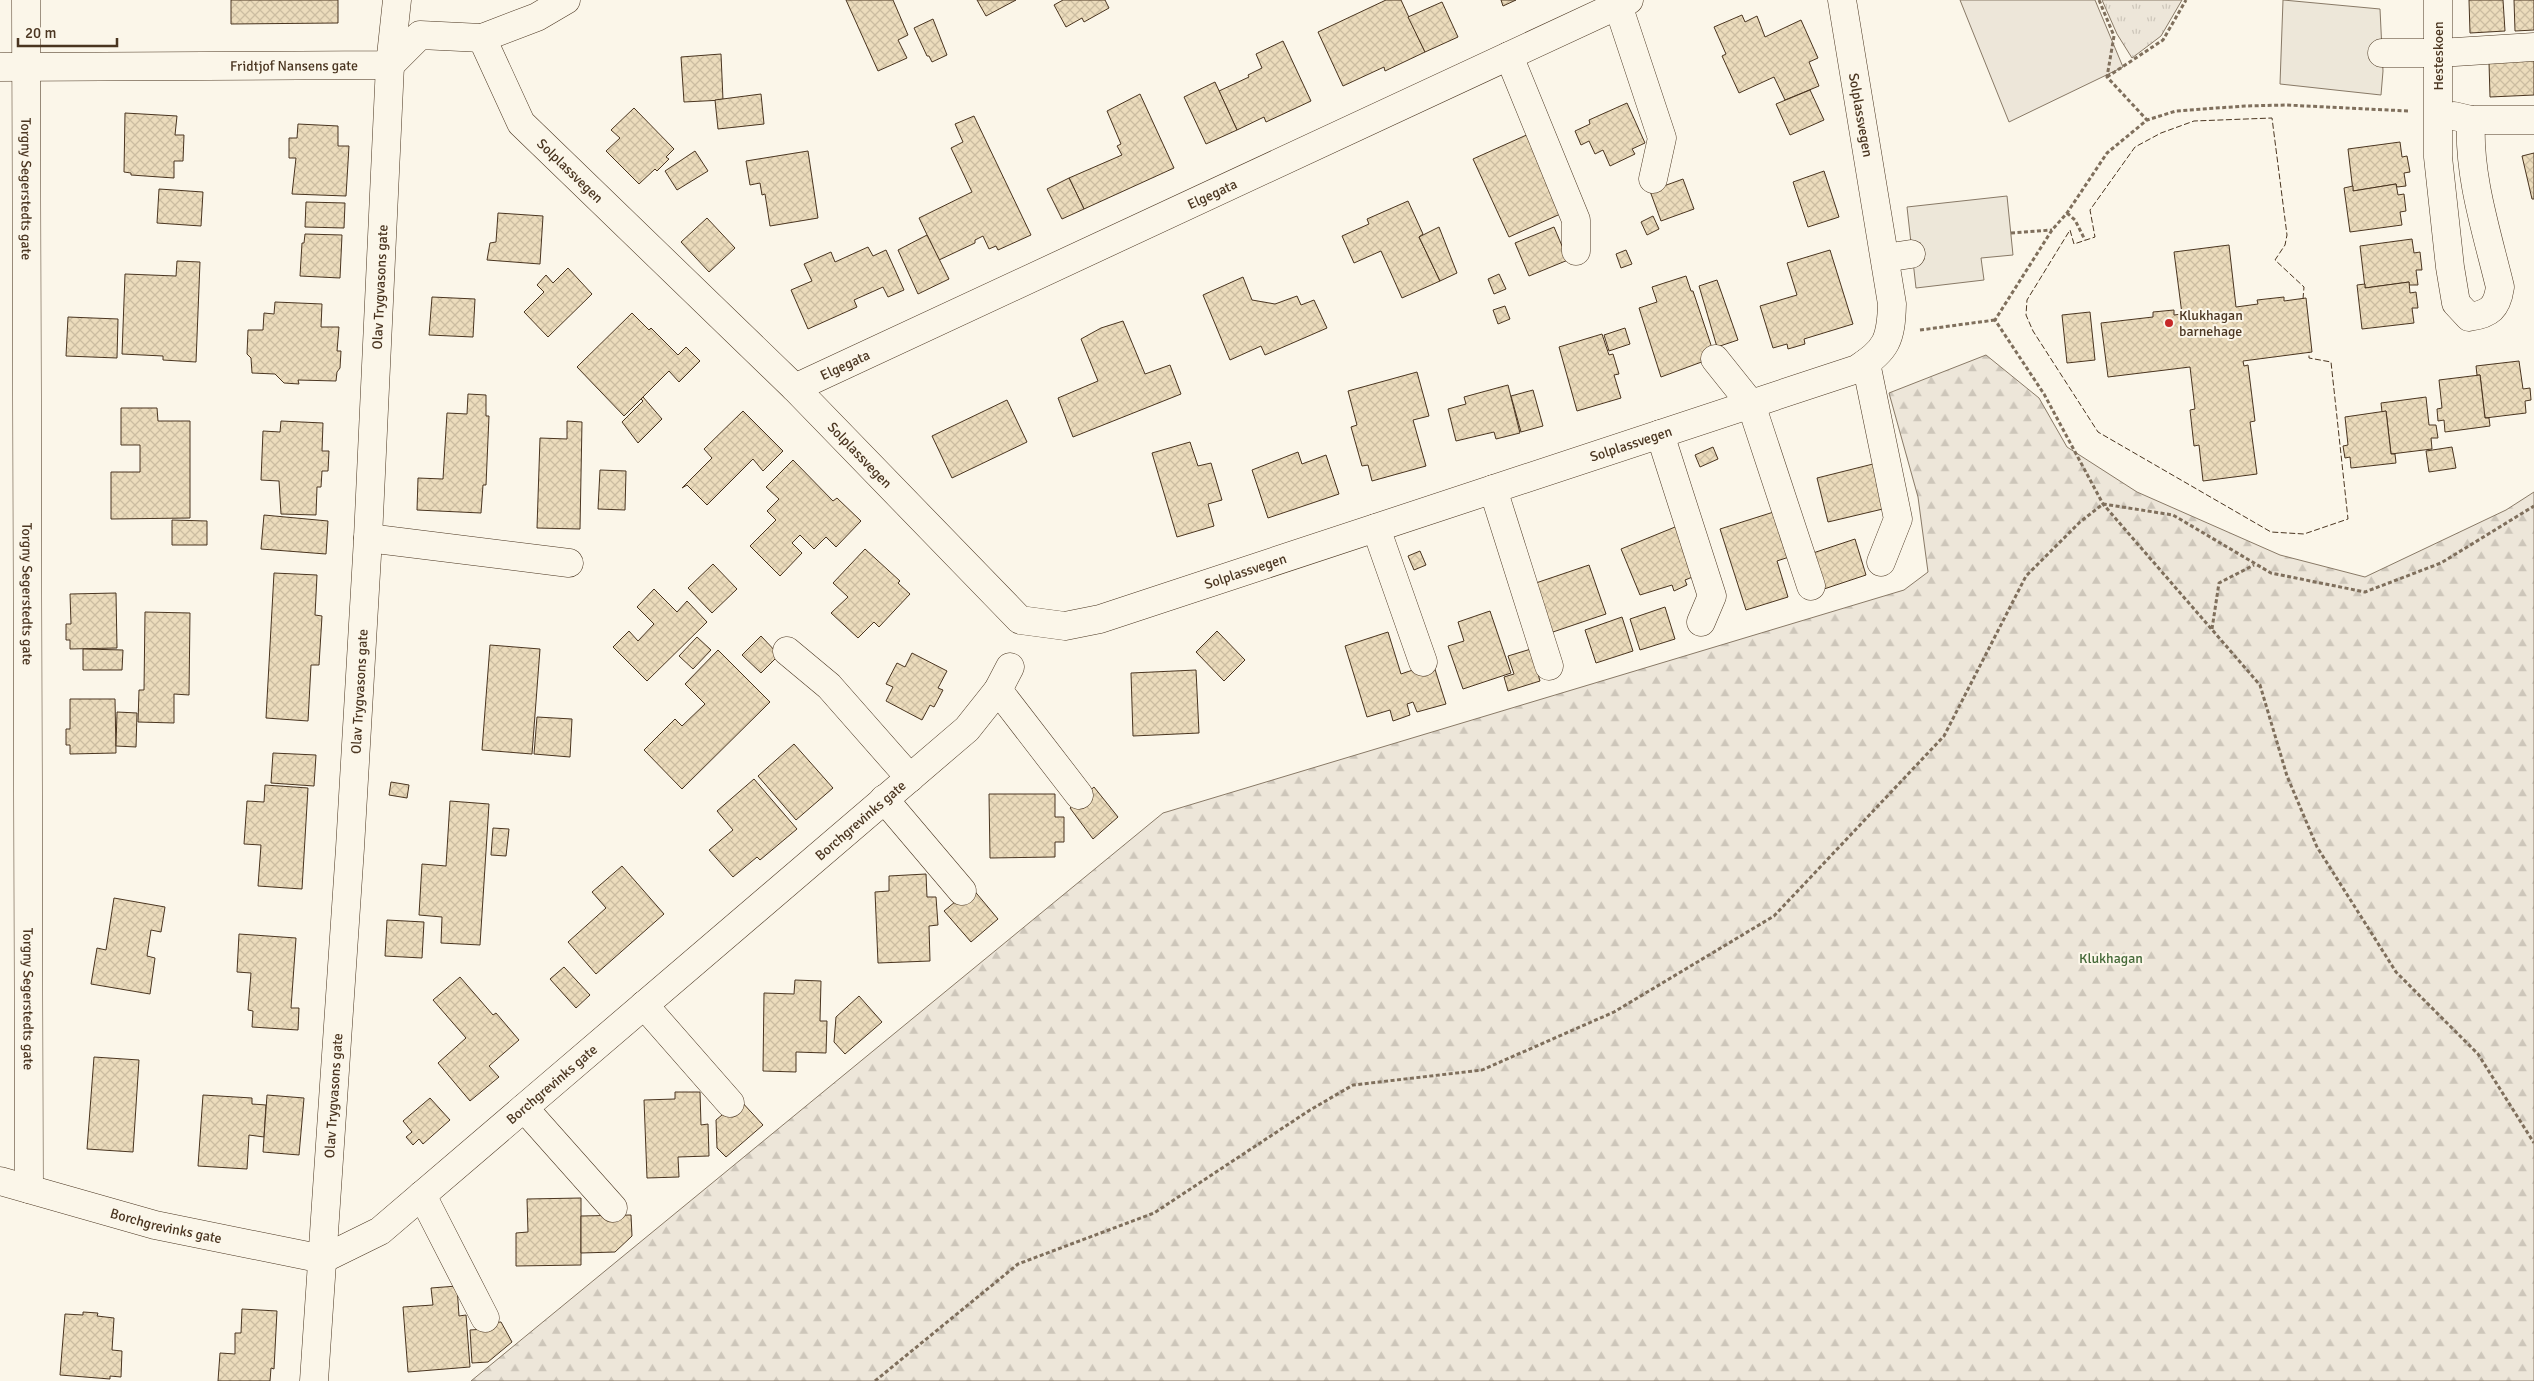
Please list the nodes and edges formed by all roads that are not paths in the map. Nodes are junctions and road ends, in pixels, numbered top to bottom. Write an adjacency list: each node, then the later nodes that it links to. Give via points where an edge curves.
1 (26, 0): 13 (street, Torgny Segerstedts gate)
2 (397, 0): 12 (street, Olav Trygvasons gate)
3 (566, 0): 7 (street, via 537,16)
4 (1842, 0): 20 (street, Solplassvegen, via 1898,256 1891,329 1886,344)
5 (2438, 0): 10 (street, Hesteskoen)
6 (1624, 3): 11 (street, Elgegata); 17 (street, via 1662,138)
7 (482, 38): 12 (street, via 420,35); 21 (street, Solplassvegen, via 521,123)
8 (2534, 46): 10 (street)
9 (2382, 53): 10 (street)
10 (2439, 53): 14 (street, Hesteskoen)
11 (1509, 56): 18 (street, via 1576,220); 21 (street, Elgegata)
12 (390, 65): 13 (street, Fridtjof Nansens gate); 26 (street, Olav Trygvasons gate)
13 (13, 66): 42 (street, Torgny Segerstedts gate)
14 (2438, 112): 15 (street); 15 (street, Hesteskoen, via 2438,157 2450,267 2456,303 2469,317 2480,316 2494,307 2500,287 2479,196 2470,136)
15 (2471, 120): 16 (street)
16 (2534, 120)
17 (1653, 179)
18 (1576, 251)
19 (1715, 359): 22 (street)
20 (1866, 363): 22 (street, Solplassvegen, via 1857,369); 27 (street, via 1898,519)
21 (795, 388): 25 (street, Solplassvegen, via 1020,620 1065,626 1100,619)
22 (1750, 404): 23 (street, Solplassvegen); 29 (street)
23 (1660, 434): 24 (street, Solplassvegen); 30 (street, via 1712,596)
24 (1493, 489): 25 (street, Solplassvegen); 33 (street)
25 (1376, 528): 32 (street)
26 (368, 538): 28 (street); 45 (street, Olav Trygvasons gate)
27 (1881, 562)
28 (569, 563)
29 (1811, 586)
30 (1701, 622)
31 (787, 651): 34 (street, via 829,686)
32 (1423, 662)
33 (1549, 666)
34 (910, 778): 35 (street, Borchgrevinks gate, via 968,728 1004,678); 36 (street, Borchgrevinks gate)
35 (1078, 795)
36 (884, 800): 37 (street); 38 (street, Borchgrevinks gate)
37 (962, 891)
38 (644, 1005): 39 (street); 40 (street, Borchgrevinks gate)
39 (730, 1103)
40 (524, 1108): 43 (street, Borchgrevinks gate); 44 (street)
41 (0, 1181): 42 (street, Borchgrevinks gate)
42 (29, 1189): 45 (street, Borchgrevinks gate, via 155,1225)
43 (422, 1195): 45 (street, Borchgrevinks gate, via 380,1232); 46 (street)
44 (613, 1208)
45 (322, 1259): 47 (street, Olav Trygvasons gate)
46 (485, 1318)
47 (314, 1381)

